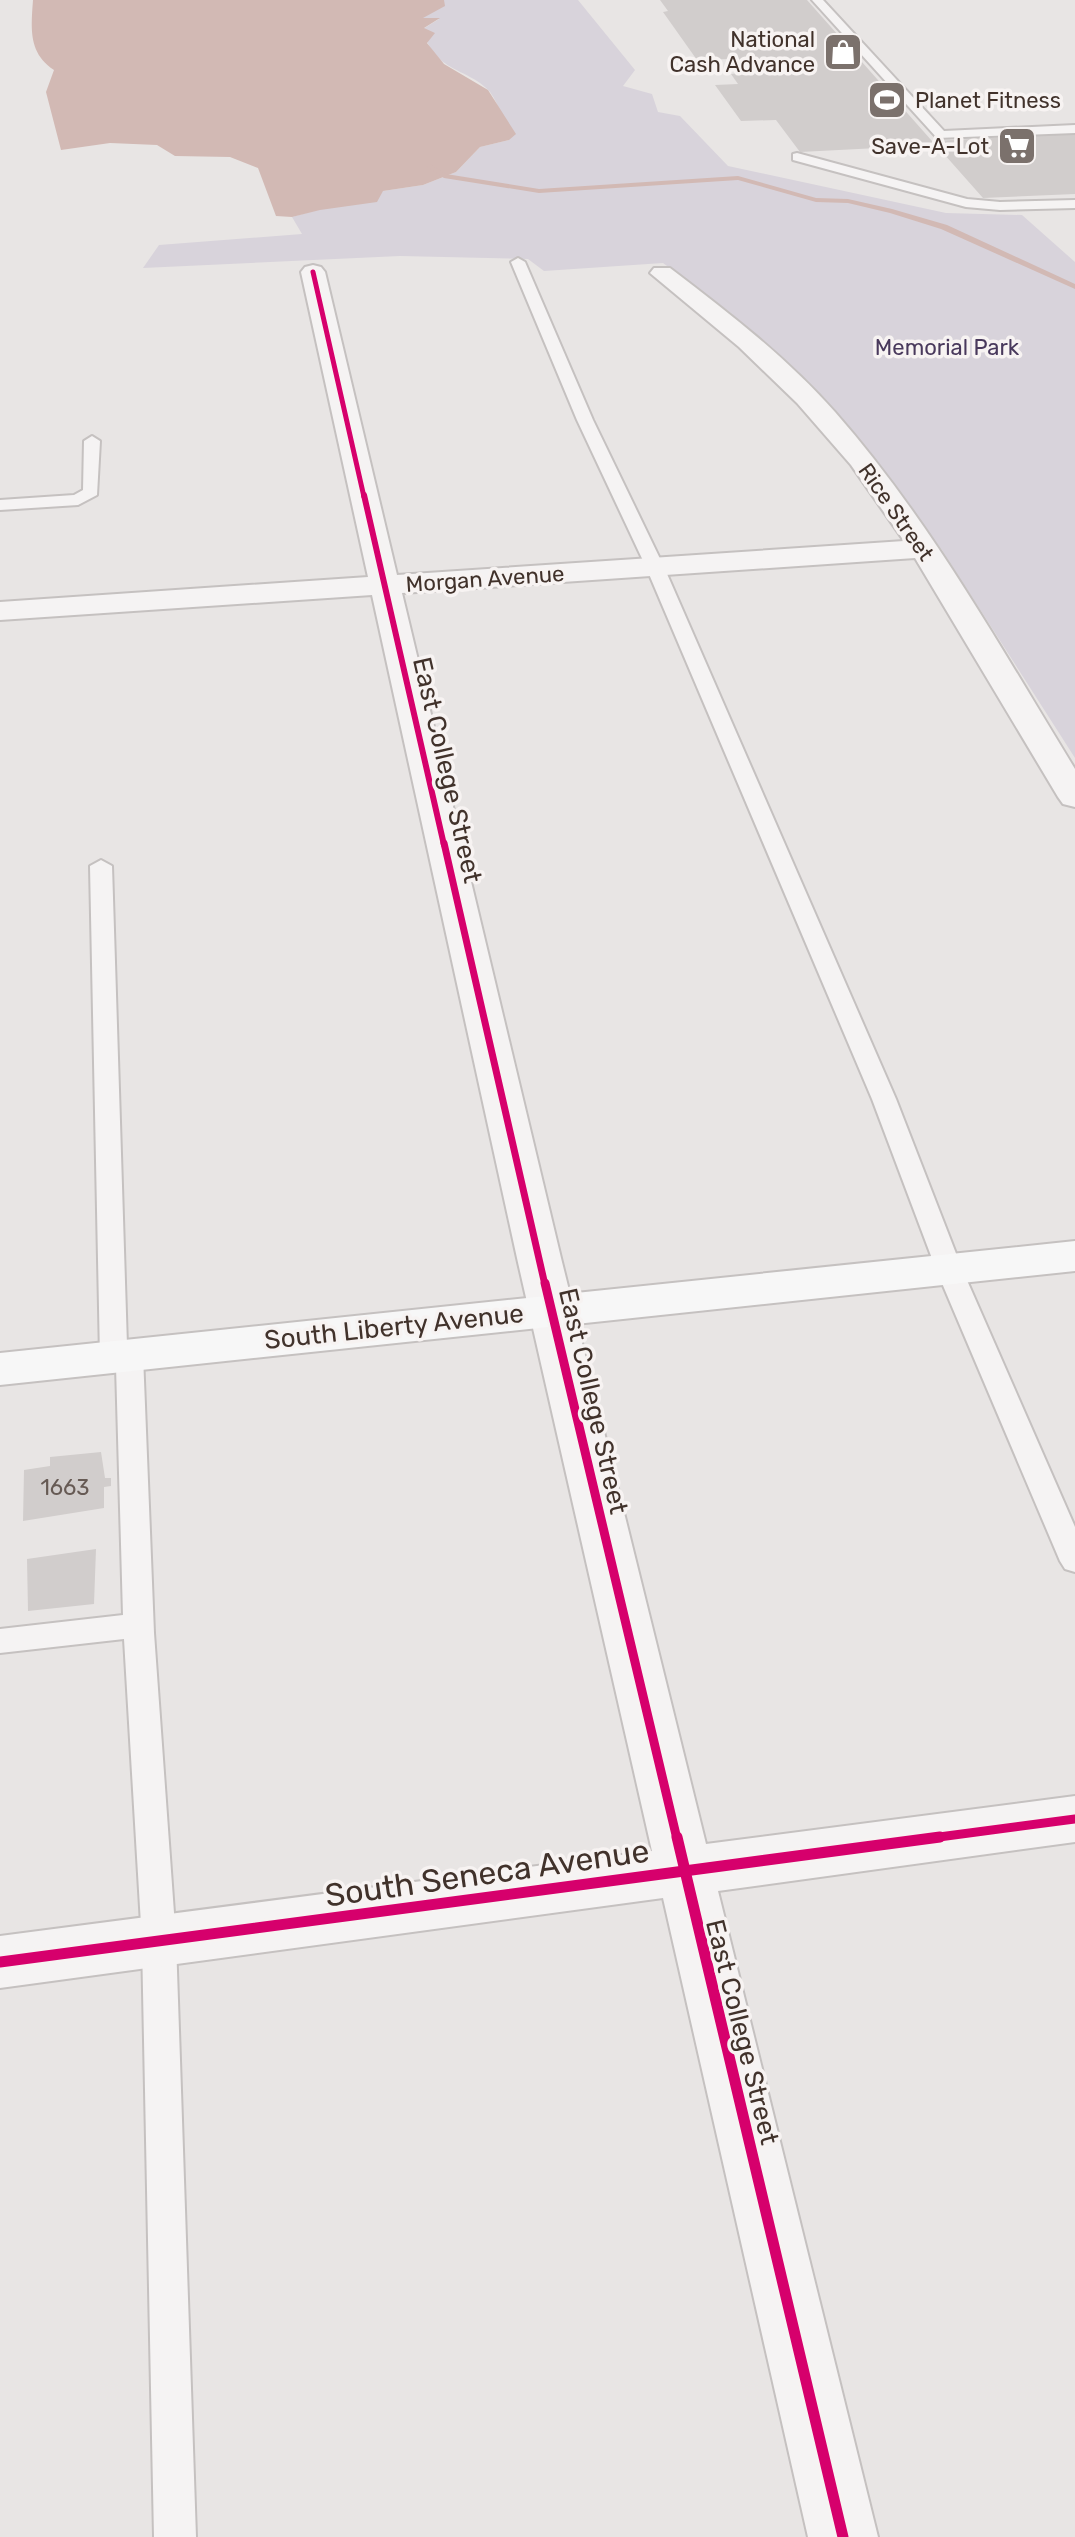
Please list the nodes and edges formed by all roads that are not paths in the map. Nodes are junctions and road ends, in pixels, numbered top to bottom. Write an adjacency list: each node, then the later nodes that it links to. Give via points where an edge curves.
1 (817, 0): 2 (lane, via 941,135)
2 (1075, 129)
3 (797, 157): 4 (lane, via 966,203)
4 (1075, 204)
5 (518, 262): 11 (lane)
6 (313, 272): 12 (street, East College Street)
7 (662, 273): 10 (street, Rice Street, via 801,391 848,445)
8 (92, 441): 9 (lane, via 91,492 78,500)
9 (0, 505)
10 (922, 549): 11 (street, Morgan Avenue); 14 (street, Rice Street)
11 (655, 567): 12 (street, Morgan Avenue); 17 (lane, via 884,1099)
12 (383, 586): 13 (street, Morgan Avenue); 18 (street, East College Street)
13 (0, 611)
14 (1075, 797)
15 (101, 866): 19 (lane)
16 (1075, 1256): 17 (street, South Liberty Avenue)
17 (949, 1269): 18 (street, South Liberty Avenue); 21 (lane)
18 (551, 1310): 19 (street, South Liberty Avenue); 25 (street, East College Street)
19 (121, 1356): 20 (street, South Liberty Avenue); 22 (lane)
20 (0, 1369)
21 (1075, 1561)
22 (139, 1625): 23 (lane); 26 (lane)
23 (0, 1641)
24 (1075, 1819): 25 (street, South Seneca Avenue)
25 (683, 1870): 26 (street, South Seneca Avenue); 29 (street, East College Street)
26 (159, 1941): 27 (street, South Seneca Avenue); 28 (lane)
27 (0, 1962)
28 (175, 2537)
29 (843, 2537)

